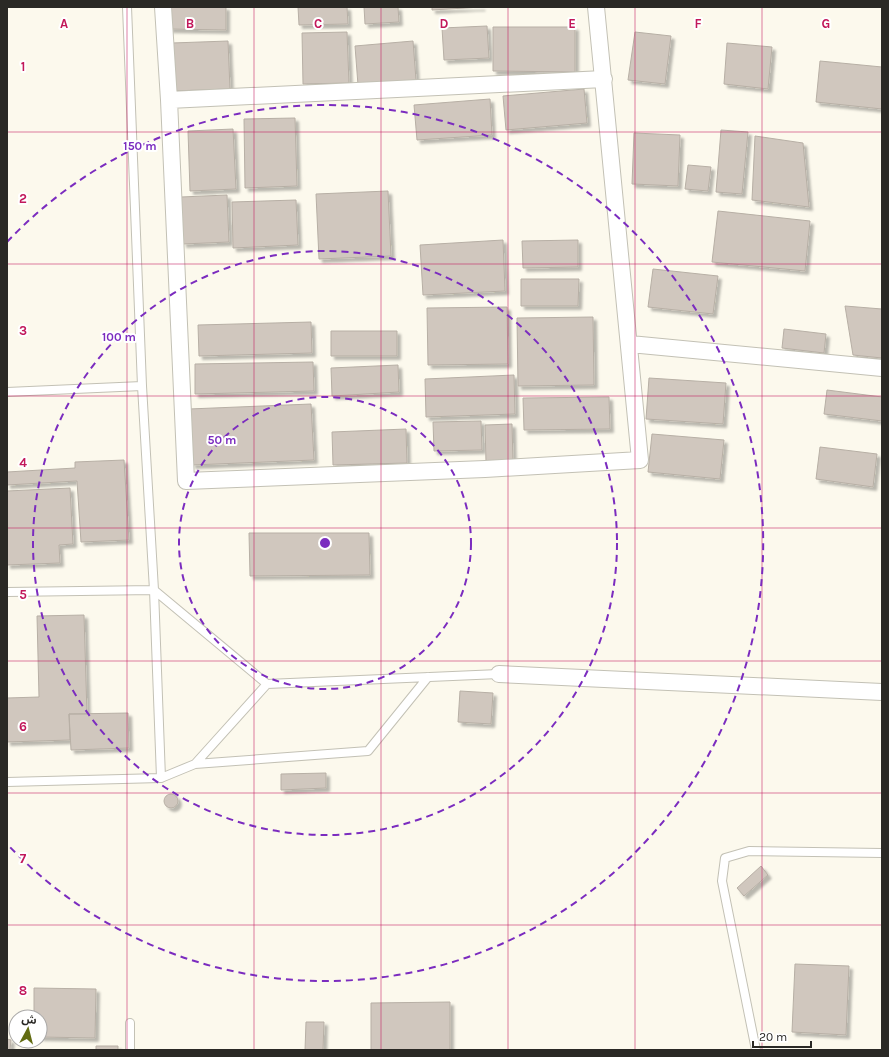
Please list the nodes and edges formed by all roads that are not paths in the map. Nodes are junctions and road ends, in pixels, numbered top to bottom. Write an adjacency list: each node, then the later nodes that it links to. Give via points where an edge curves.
1 (127, 7): 8 (lane)
2 (163, 7): 5 (street)
3 (596, 7): 4 (street)
4 (604, 79): 5 (street); 6 (street)
5 (169, 100): 6 (street, via 186,481 640,460)
6 (630, 344): 7 (street)
7 (882, 368)
8 (142, 386): 9 (lane); 10 (lane)
9 (7, 392)
10 (154, 590): 11 (lane); 14 (lane); 17 (lane)
11 (7, 592)
12 (499, 674): 13 (lane); 15 (street)
13 (428, 677): 14 (lane); 16 (lane, via 368,751)
14 (267, 684): 16 (lane)
15 (882, 692)
16 (195, 764): 17 (lane)
17 (161, 778): 18 (lane)
18 (7, 782)
19 (882, 853): 22 (lane, via 748,851 725,858 722,881)
20 (130, 1023): 21 (lane)
21 (130, 1050)
22 (756, 1050)

